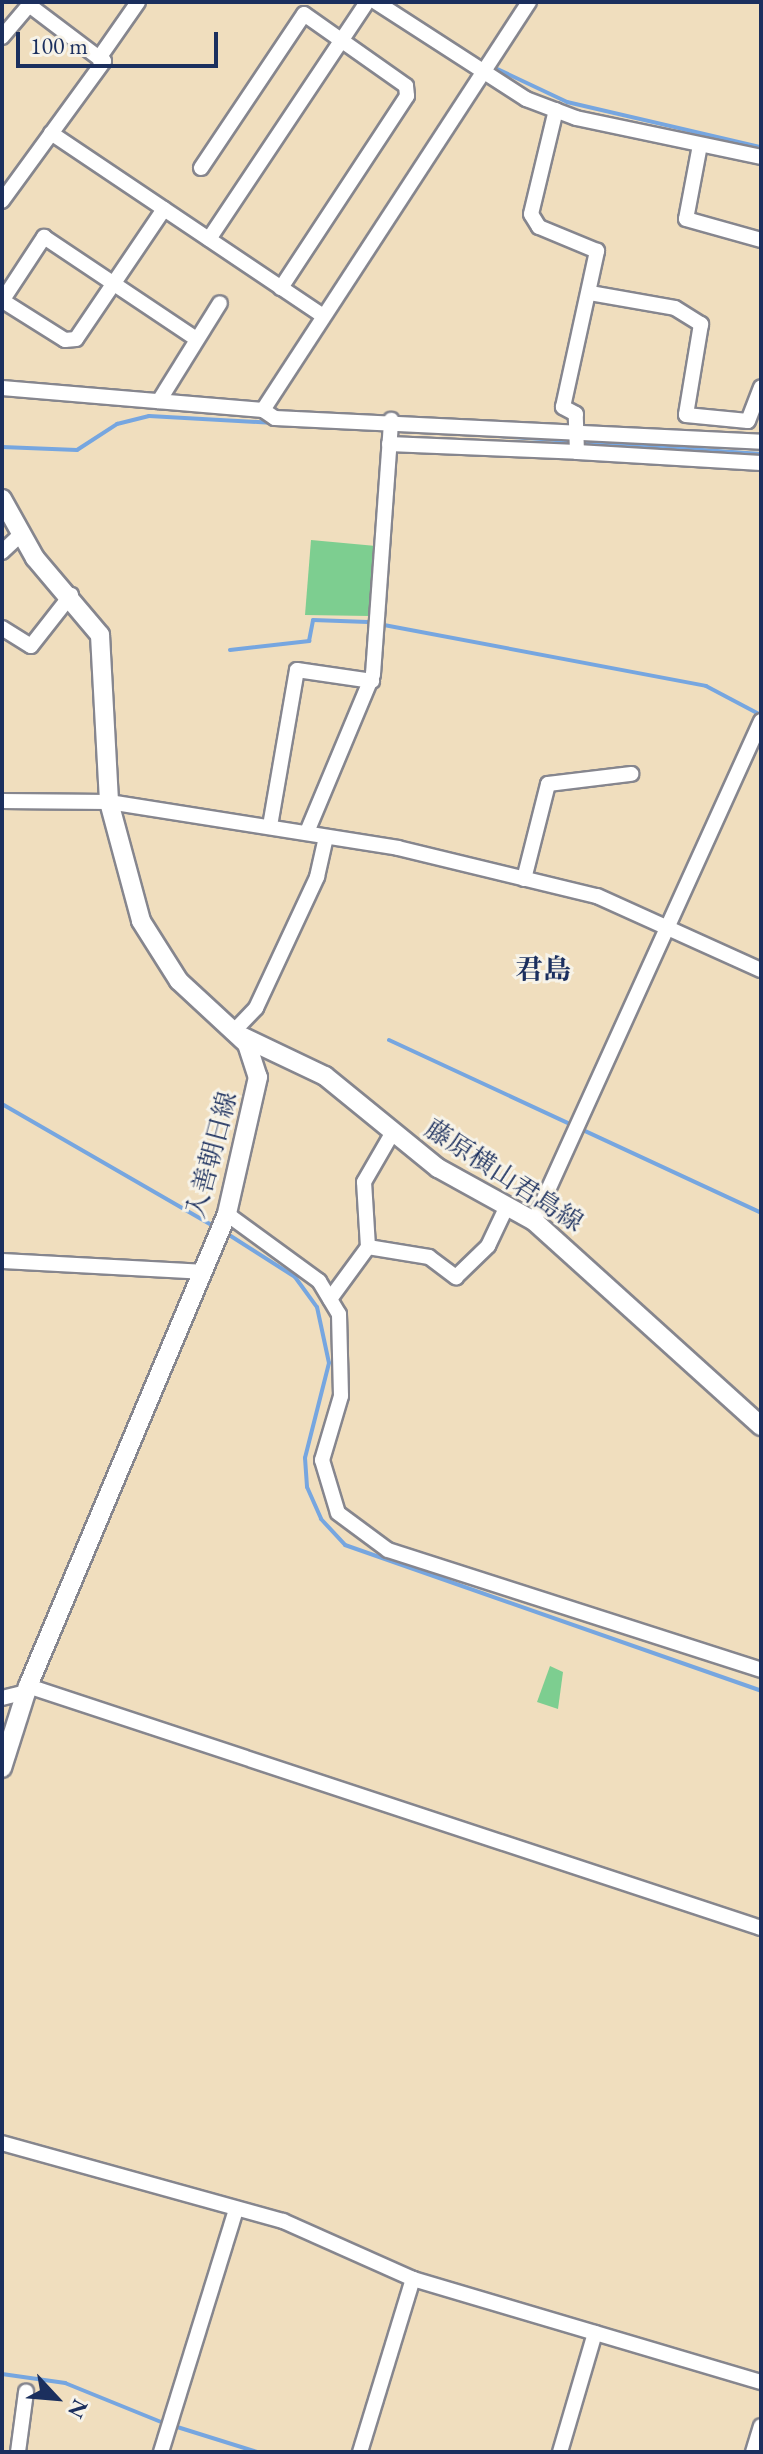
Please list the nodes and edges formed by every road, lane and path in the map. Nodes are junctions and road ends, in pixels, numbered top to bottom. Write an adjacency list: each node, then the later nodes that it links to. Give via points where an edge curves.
1 (138, 2): 7 (street)
2 (367, 2): 6 (street)
3 (376, 2): 8 (street)
4 (529, 2): 8 (street)
5 (2, 37): 7 (street, via 29,5)
6 (341, 40): 13 (street, via 304,14); 16 (street); 19 (street, via 406,86 407,96)
7 (99, 58): 10 (street, via 104,61)
8 (481, 75): 9 (street); 23 (street)
9 (556, 110): 11 (street); 20 (street, via 531,214 539,227 597,251)
10 (51, 133): 14 (street); 15 (street)
11 (700, 145): 12 (street); 17 (street, via 686,219)
12 (761, 157)
13 (201, 168)
14 (2, 201)
15 (164, 209): 16 (street); 18 (street)
16 (209, 239): 19 (street)
17 (761, 240)
18 (114, 284): 21 (street, via 76,339 65,340); 21 (street, via 44,237); 24 (street)
19 (281, 288): 23 (street)
20 (590, 293): 25 (street, via 675,308 701,324 686,415 748,421); 30 (street, via 563,407 576,414)
21 (2, 301)
22 (220, 303): 24 (street)
23 (323, 316): 28 (street)
24 (195, 338): 27 (street)
25 (761, 387)
26 (2, 388): 27 (street)
27 (159, 401): 28 (street)
28 (263, 410): 29 (street, via 275,418)
29 (391, 420): 30 (street); 32 (street)
30 (578, 431): 31 (street); 33 (street)
31 (761, 442)
32 (389, 444): 33 (street); 40 (street)
33 (577, 452): 34 (street)
34 (761, 463)
35 (2, 499): 36 (main road, 入善朝日線)
36 (20, 535): 37 (street); 38 (main road, 入善朝日線)
37 (2, 552)
38 (71, 595): 39 (street, via 31,646); 44 (main road, 入善朝日線, via 91,618 106,657)
39 (2, 628)
40 (372, 681): 45 (street, via 297,670); 46 (street)
41 (761, 721): 49 (street)
42 (631, 774): 48 (street, via 548,784)
43 (2, 801): 44 (street)
44 (109, 802): 45 (street); 51 (main road, 入善朝日線, via 141,921 179,981)
45 (270, 826): 46 (street)
46 (307, 832): 47 (street)
47 (326, 837): 48 (street); 51 (street, via 317,877 256,1008)
48 (524, 879): 49 (street, via 597,896)
49 (669, 927): 50 (street); 55 (street)
50 (761, 970)
51 (234, 1031): 52 (main road, 藤原横山君島線, via 325,1076); 54 (main road, 入善朝日線, via 258,1077)
52 (393, 1132): 53 (main road, 藤原横山君島線, via 438,1168); 56 (street, via 364,1182)
53 (507, 1206): 55 (main road, 藤原横山君島線); 56 (street, via 488,1246 456,1277 429,1257)
54 (227, 1214): 58 (main road, 入善朝日線); 59 (street, via 319,1281)
55 (534, 1221): 60 (main road, 藤原横山君島線)
56 (368, 1247): 59 (street)
57 (2, 1261): 58 (street)
58 (204, 1272): 62 (main road, 入善朝日線)
59 (330, 1299): 61 (street, via 343,1355 341,1396 322,1460 338,1513 388,1550)
60 (761, 1426)
61 (761, 1670)
62 (27, 1689): 63 (street); 64 (main road, 入善朝日線); 65 (street)
63 (2, 1698)
64 (2, 1768)
65 (761, 1928)
66 (2, 2143): 67 (street)
67 (236, 2209): 68 (street, via 283,2221); 74 (street)
68 (413, 2279): 69 (street); 75 (street)
69 (595, 2333): 70 (street); 76 (street)
70 (761, 2382)
71 (26, 2392): 73 (street)
72 (761, 2426): 77 (street)
73 (18, 2452)
74 (161, 2452)
75 (360, 2452)
76 (560, 2452)
77 (753, 2452)

